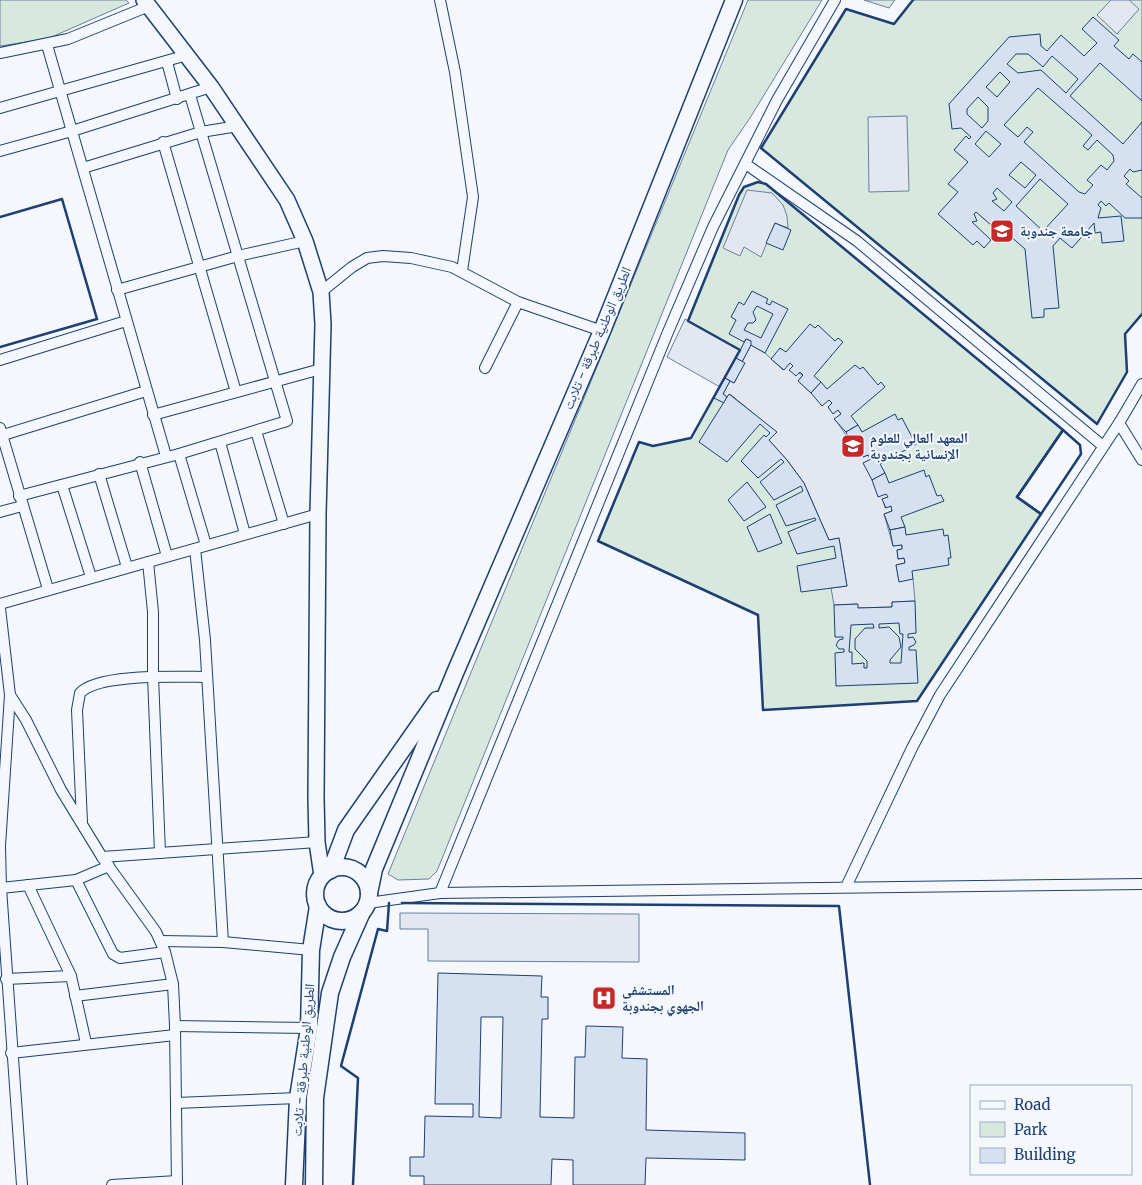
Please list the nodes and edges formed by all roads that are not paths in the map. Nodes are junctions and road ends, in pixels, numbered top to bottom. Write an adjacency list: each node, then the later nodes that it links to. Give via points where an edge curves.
1 (440, 0): 24 (street, via 455,72 473,197)
2 (734, 0): 29 (main road, الطريق الوطنية طبرقة - تلابت)
3 (835, 0): 19 (street, via 777,100)
4 (147, 3): 5 (street, via 87,33); 7 (street)
5 (47, 45): 6 (street); 10 (street)
6 (0, 53)
7 (187, 55): 8 (street); 9 (street)
8 (167, 62): 10 (street); 12 (street)
9 (211, 87): 11 (street); 14 (street)
10 (60, 91): 13 (street); 15 (street)
11 (190, 95): 12 (street); 16 (street)
12 (177, 99): 15 (street)
13 (0, 108)
14 (238, 126): 16 (street); 21 (street, via 287,200)
15 (72, 131): 18 (street); 20 (street)
16 (201, 132): 17 (street); 22 (street)
17 (163, 142): 20 (street); 23 (street)
18 (0, 151)
19 (747, 164): 42 (street, via 857,241); 77 (street, via 713,227 672,323)
20 (83, 168): 25 (street)
21 (305, 241): 22 (street); 26 (street)
22 (238, 256): 23 (street); 33 (street)
23 (200, 266): 25 (street); 36 (street)
24 (462, 272): 26 (street, via 411,258 374,257 352,267); 27 (street)
25 (118, 290): 28 (street)
26 (321, 292): 32 (street)
27 (518, 302): 29 (street); 31 (street)
28 (126, 321): 30 (street); 35 (street)
29 (602, 331): 62 (main road, الطريق الوطنية طبرقة - تلابت)
30 (0, 360)
31 (485, 368)
32 (321, 369): 33 (street); 51 (street)
33 (276, 380): 36 (street); 39 (street, via 287,421)
34 (1142, 384): 38 (street)
35 (146, 391): 37 (street); 40 (street)
36 (236, 392): 37 (street)
37 (153, 415): 44 (street)
38 (1119, 423): 42 (street); 45 (street)
39 (256, 431): 41 (street); 52 (street)
40 (1, 433): 49 (street)
41 (220, 442): 43 (street); 53 (street)
42 (1103, 446): 75 (street, via 940,695)
43 (179, 454): 44 (street); 54 (street)
44 (166, 456): 46 (street)
45 (1142, 460)
46 (140, 462): 47 (street); 56 (street)
47 (99, 474): 48 (street); 58 (street)
48 (62, 485): 49 (street); 59 (street)
49 (20, 501): 50 (street); 60 (street)
50 (0, 512)
51 (318, 514): 52 (street); 67 (street)
52 (284, 524): 53 (street)
53 (245, 534): 54 (street)
54 (206, 545): 55 (street)
55 (195, 549): 56 (street); 64 (street, via 202,600)
56 (167, 556): 57 (street)
57 (148, 562): 58 (street); 63 (street, via 153,612)
58 (127, 567): 59 (street)
59 (91, 577): 60 (street)
60 (48, 589): 61 (street)
61 (0, 606): 65 (street)
62 (455, 673): 71 (main road, الطريق الوطنية طبرقة - تلابت, via 346,830); 78 (main road, الطريق الوطنية طبرقة - تلابت, via 374,869)
63 (153, 676): 64 (street); 66 (street, via 102,683 82,690 78,696); 69 (street)
64 (206, 677): 68 (street)
65 (10, 695): 66 (street); 76 (street, via 0,846)
66 (82, 823): 70 (street)
67 (317, 842): 68 (street); 71 (street)
68 (218, 848): 69 (street); 81 (street)
69 (160, 853): 70 (street)
70 (106, 861): 72 (street); 80 (street)
71 (326, 873): 78 (main road, via 339,867 356,871 368,884); 79 (main road, via 316,890)
72 (76, 880): 73 (street); 83 (street, via 113,954 120,958)
73 (28, 884): 76 (street); 84 (street)
74 (1142, 884): 75 (street)
75 (846, 887): 77 (street)
76 (1, 888): 85 (street)
77 (440, 893): 78 (street)
78 (367, 903): 79 (main road, via 356,918 338,921); 98 (main road, الطريق الوطنية طبرقة - تلابت, via 342,957 330,993 315,1098)
79 (318, 906): 82 (main road, الطريق الوطنية طبرقة - تلابت)
80 (160, 941): 81 (street); 83 (street)
81 (223, 942): 82 (street)
82 (311, 950): 88 (main road, الطريق الوطنية طبرقة - تلابت)
83 (165, 952): 86 (street)
84 (71, 976): 85 (street); 87 (street)
85 (6, 979): 91 (street)
86 (173, 984): 87 (street); 89 (street)
87 (76, 996): 90 (street)
88 (309, 1028): 89 (street); 92 (main road, الطريق الوطنية طبرقة - تلابت)
89 (175, 1031): 90 (street); 93 (street)
90 (86, 1044): 91 (street)
91 (11, 1053): 95 (street)
92 (298, 1098): 93 (street); 97 (main road, الطريق الوطنية طبرقة - تلابت)
93 (176, 1103): 94 (street)
94 (177, 1183): 96 (street)
95 (22, 1185)
96 (112, 1185)
97 (294, 1185)
98 (314, 1185)

